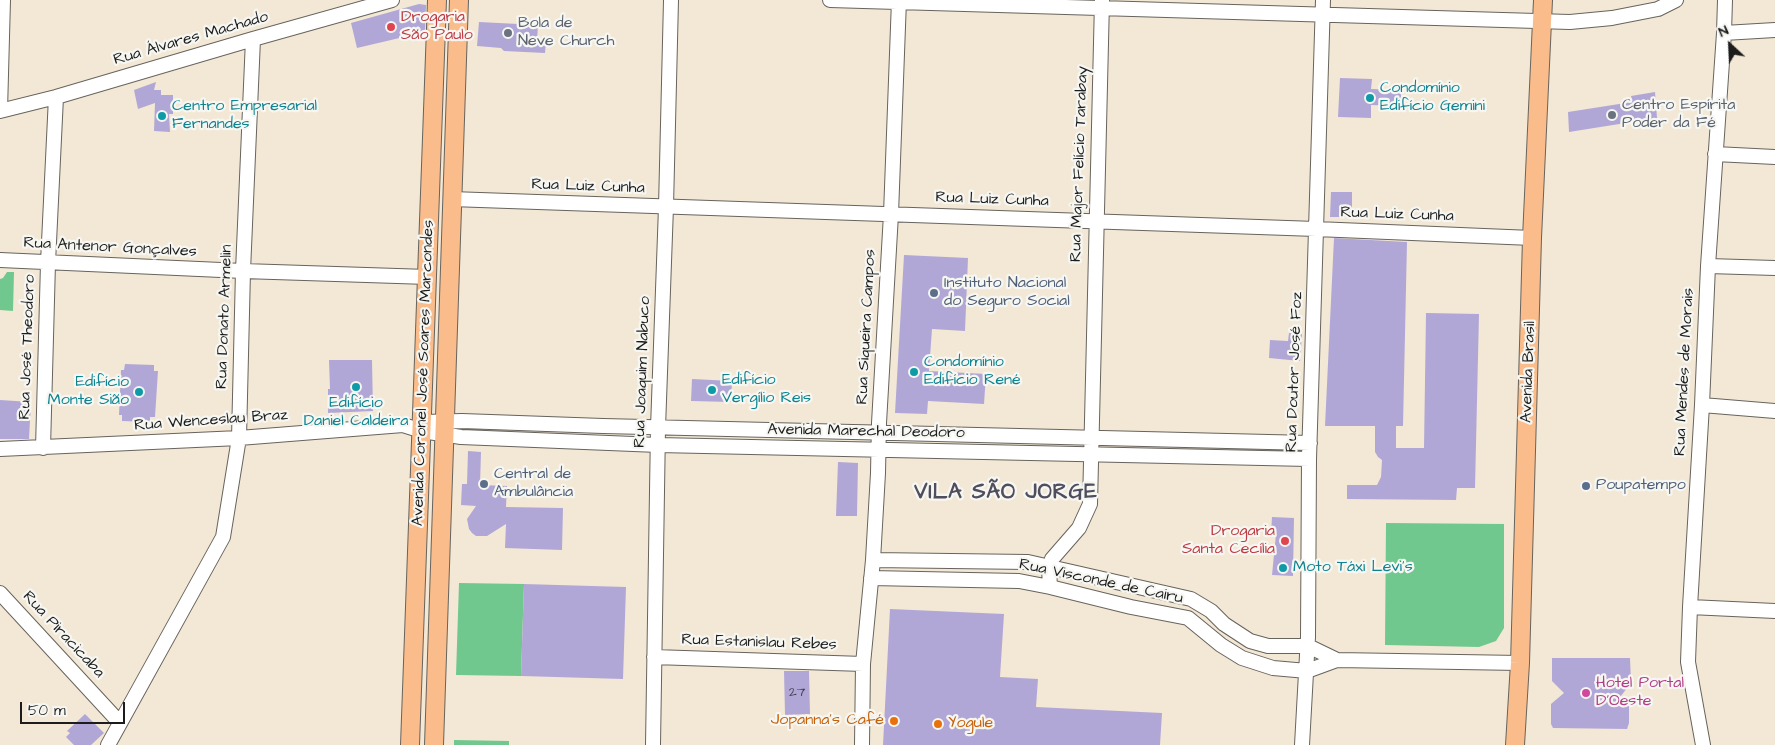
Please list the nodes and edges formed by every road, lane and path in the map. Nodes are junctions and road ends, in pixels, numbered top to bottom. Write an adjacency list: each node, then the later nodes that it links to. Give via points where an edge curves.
1 (392, 0): 16 (street, Rua Álvares Machado)
2 (437, 0): 21 (main road, Avenida Coronel José Soares Marcondes)
3 (459, 0): 22 (main road, Avenida Coronel José Soares Marcondes)
4 (671, 0): 23 (street, Rua Joaquim Nabuco)
5 (830, 0): 9 (street)
6 (1542, 0): 13 (main road, Avenida Brasil)
7 (1676, 0): 13 (street, via 1658,9 1612,18)
8 (1725, 0): 15 (street, Rua Mendes de Morais)
9 (899, 1): 10 (street); 24 (street, Rua Siqueira Campos)
10 (1102, 5): 11 (street); 25 (street, Rua Major Felício Tarabay)
11 (1323, 7): 13 (street); 26 (street, Rua Doutor José Foz)
12 (2, 9): 18 (street)
13 (1542, 21): 27 (main road, Avenida Brasil)
14 (1775, 30): 15 (street)
15 (1724, 33): 19 (street, Rua Mendes de Morais)
16 (253, 39): 17 (street, Rua Álvares Machado); 32 (street, Rua Donato Armelin)
17 (56, 97): 18 (street, Rua Álvares Machado); 29 (street, Rua José Theodoro)
18 (0, 111)
19 (1715, 154): 20 (street); 30 (street, Rua Mendes de Morais)
20 (1775, 157)
21 (431, 183): 22 (main road); 33 (main road, Avenida Coronel José Soares Marcondes)
22 (451, 192): 23 (street, Rua Luiz Cunha); 37 (main road, Avenida Coronel José Soares Marcondes)
23 (666, 207): 24 (street, Rua Luiz Cunha); 38 (street, Rua Joaquim Nabuco)
24 (891, 214): 25 (street, Rua Luiz Cunha); 39 (street, Rua Siqueira Campos)
25 (1096, 222): 26 (street, Rua Luiz Cunha); 40 (street, Rua Major Felício Tarabay)
26 (1316, 229): 27 (street, Rua Luiz Cunha); 42 (street, Rua Doutor José Foz)
27 (1532, 238): 59 (main road, Avenida Brasil)
28 (0, 260): 29 (street, Rua Antenor Gonçalves)
29 (48, 263): 32 (street, Rua Antenor Gonçalves); 44 (street, Rua José Theodoro)
30 (1708, 266): 31 (street); 34 (street, Rua Mendes de Morais)
31 (1775, 268)
32 (243, 271): 33 (street, Rua Antenor Gonçalves); 41 (street, Rua Donato Armelin)
33 (428, 277): 36 (main road, Avenida Coronel José Soares Marcondes)
34 (1702, 405): 35 (street); 54 (street, Rua Mendes de Morais)
35 (1775, 411)
36 (423, 427): 37 (street, Avenida Marechal Deodoro); 41 (street, Rua Wenceslau Braz, via 403,425); 64 (main road, Avenida Coronel José Soares Marcondes)
37 (444, 428): 38 (street, Avenida Marechal Deodoro); 43 (street, Avenida Marechal Deodoro); 65 (main road, Avenida Coronel José Soares Marcondes)
38 (658, 428): 39 (street, Avenida Marechal Deodoro); 43 (street, Rua Joaquim Nabuco)
39 (878, 433): 40 (street, Avenida Marechal Deodoro); 46 (street, Rua Siqueira Campos)
40 (1091, 437): 42 (street, Avenida Marechal Deodoro); 47 (street, Rua Major Felício Tarabay)
41 (238, 438): 44 (street, Rua Wenceslau Braz); 62 (street, Rua Donato Armelin, via 223,537)
42 (1310, 442): 48 (street, Rua Doutor José Foz)
43 (658, 444): 46 (street, Avenida Marechal Deodoro); 57 (street, Rua Joaquim Nabuco)
44 (42, 448): 45 (street, Rua Wenceslau Braz)
45 (0, 449)
46 (879, 449): 47 (street, Avenida Marechal Deodoro); 49 (street, Rua Siqueira Campos)
47 (1090, 454): 48 (street, Avenida Marechal Deodoro); 50 (street, Rua Major Felício Tarabay, via 1090,504 1079,528 1052,558)
48 (1310, 459): 56 (street, Rua Doutor José Foz)
49 (873, 560): 50 (street, Rua Visconde de Cairu, via 1028,562); 51 (street, Rua Siqueira Campos)
50 (1049, 568): 52 (street); 56 (street, Rua Visconde de Cairu, via 1191,599 1211,610 1224,624 1250,641 1268,646)
51 (871, 578): 52 (street, Rua Visconde de Cairu, via 1019,581); 60 (street, Rua Siqueira Campos)
52 (1050, 587): 61 (street, Rua Visconde de Cairu, via 1188,618 1242,658 1273,668)
53 (0, 593): 62 (street, Rua Piracicaba)
54 (1690, 607): 55 (street); 70 (street, Rua Mendes de Morais, via 1688,662)
55 (1775, 611)
56 (1308, 646): 58 (street, Rua Visconde de Cairu); 61 (street, Rua Doutor José Foz)
57 (654, 657): 60 (street, Rua Estanislau Rebes); 66 (street, Rua Joaquim Nabuco)
58 (1337, 660): 59 (street, Rua Visconde de Cairu); 61 (street, Rua Visconde de Cairu)
59 (1520, 663): 69 (main road, Avenida Brasil)
60 (863, 664): 67 (street, Rua Siqueira Campos)
61 (1306, 671): 68 (street, Rua Doutor José Foz)
62 (120, 723): 63 (street, Rua Donato Armelin)
63 (108, 745)
64 (410, 745)
65 (434, 745)
66 (653, 745)
67 (862, 745)
68 (1302, 745)
69 (1515, 745)
70 (1703, 745)

